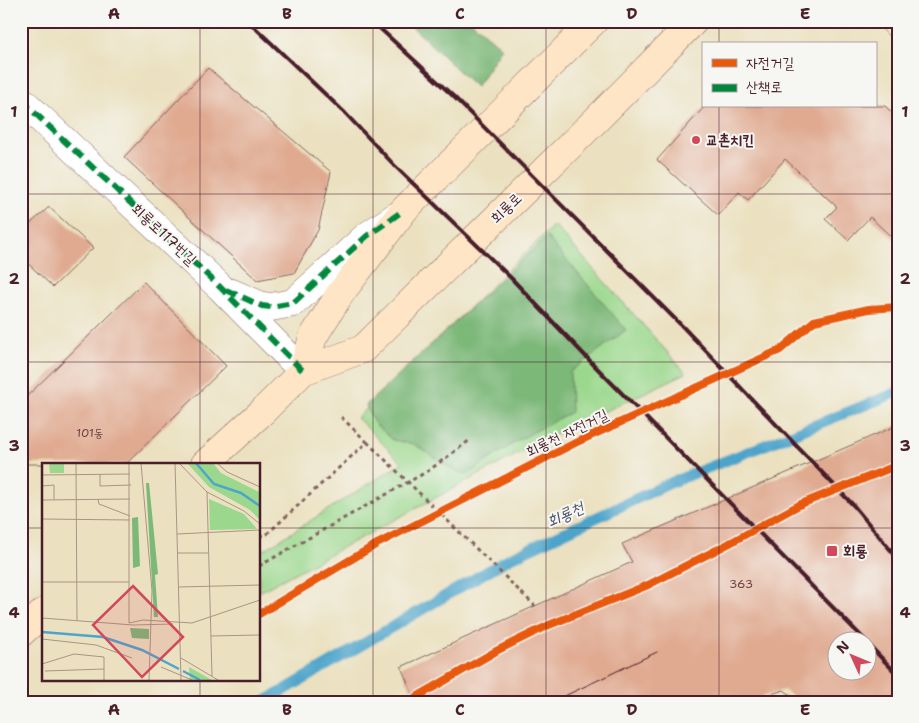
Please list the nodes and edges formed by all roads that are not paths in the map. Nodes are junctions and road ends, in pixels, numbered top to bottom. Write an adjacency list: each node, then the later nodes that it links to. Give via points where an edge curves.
1 (594, 21): 6 (street, 회룡로)
2 (694, 21): 8 (street, 회룡로, via 363,349)
3 (894, 21): 4 (street)
4 (898, 25)
5 (21, 100): 7 (street, 회룡로117번길)
6 (404, 210): 7 (street, via 367,236 293,303 262,306); 8 (street, 회룡로, via 335,301 313,337)
7 (220, 288): 8 (street, 회룡로117번길)
8 (303, 371): 9 (street, 회룡로)
9 (206, 463)
10 (42, 614): 11 (street)
11 (21, 633)

